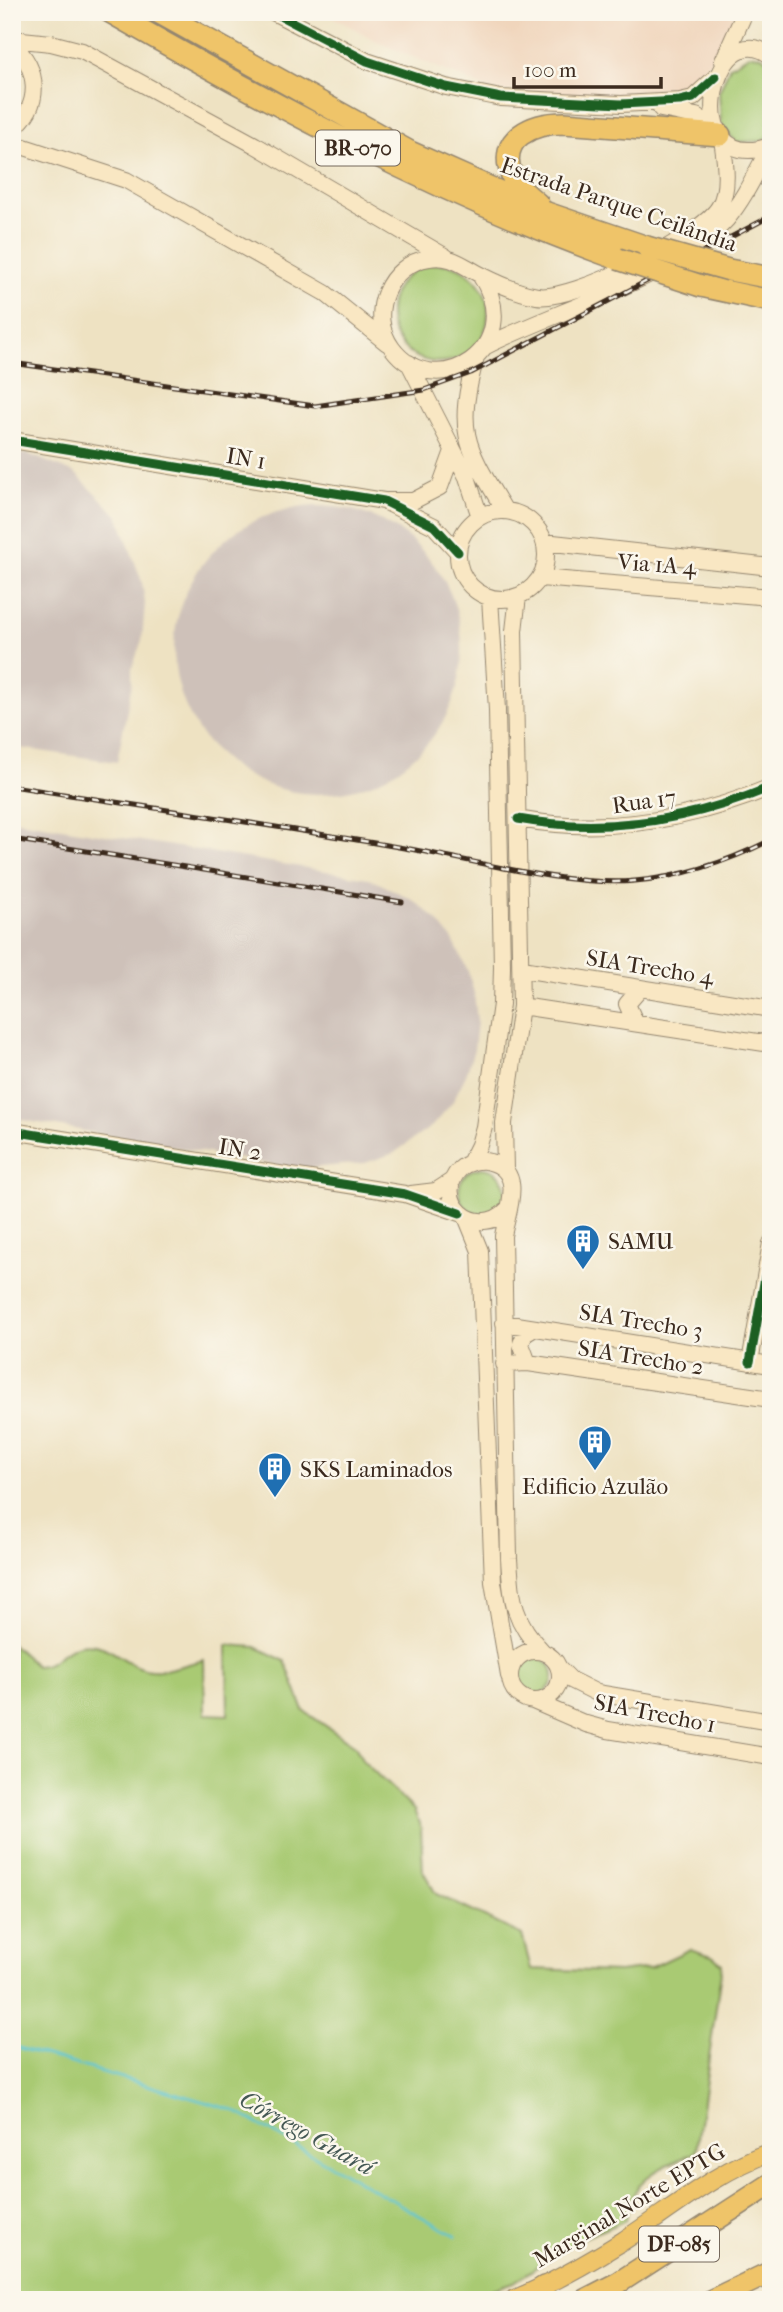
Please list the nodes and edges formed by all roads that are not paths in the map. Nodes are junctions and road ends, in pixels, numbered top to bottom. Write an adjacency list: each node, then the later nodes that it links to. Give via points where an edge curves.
1 (158, 12): 14 (highway, Estrada Parque Ceilândia / BR-070, via 410,152)
2 (273, 12): 9 (main road, via 367,61 446,87 501,98)
3 (745, 12): 8 (main road)
4 (113, 15): 18 (highway, Estrada Parque Ceilândia / BR-070, bridge, via 397,169 618,259 701,286)
5 (12, 39): 15 (main road, via 82,51 256,145)
6 (12, 44): 10 (main road, via 31,70 35,98)
7 (771, 56): 8 (main road, via 748,49 729,57)
8 (718, 73): 9 (main road, via 693,98); 11 (main road, via 714,114)
9 (621, 104): 11 (main road, via 696,116)
10 (12, 129)
11 (720, 134): 13 (main road, via 737,148); 14 (highway, via 564,122 529,127 513,143 509,163 512,177); 16 (main road, via 726,177 720,205 698,228 603,281 551,297 525,293)
12 (12, 143): 19 (main road, via 126,180 325,293)
13 (770, 145): 20 (main road, via 739,203 707,237 664,265)
14 (547, 213): 17 (highway, Estrada Parque Ceilândia / BR-070, bridge, via 648,247)
15 (449, 258): 16 (main road); 19 (main road, via 420,261 396,275 381,309 382,328)
16 (480, 275): 20 (main road, via 495,309 493,328)
17 (771, 278)
18 (771, 301)
19 (390, 346): 21 (main road)
20 (481, 351): 21 (main road, via 461,366 443,371); 25 (main road, via 464,401 464,425 469,447)
21 (409, 363): 23 (main road)
22 (12, 440): 24 (main road, IN 1)
23 (453, 451): 24 (main road, via 440,487 413,501); 26 (main road)
24 (384, 501): 27 (main road, IN 1)
25 (505, 511): 26 (main road); 29 (main road, via 530,521)
26 (480, 517): 28 (main road)
27 (434, 526): 28 (main road, IN 1); 30 (main road, IN 1)
28 (467, 529): 30 (main road)
29 (544, 542): 31 (main road, Via 1A 4); 32 (main road, via 547,557)
30 (458, 552): 34 (main road, via 466,580)
31 (771, 567)
32 (540, 578): 33 (main road); 35 (main road, Via 1A 4)
33 (518, 596): 34 (main road); 37 (main road, via 514,631)
34 (490, 597): 45 (main road, via 497,710 502,987 484,1127)
35 (771, 597)
36 (771, 787): 37 (main road, Rua 17, via 651,823 594,827)
37 (518, 819): 38 (main road)
38 (522, 969): 39 (main road, SIA Trecho 4); 40 (main road)
39 (641, 988): 41 (main road, SIA Trecho 4); 42 (main road, via 627,1004)
40 (521, 1006): 42 (main road); 46 (main road, via 504,1122)
41 (771, 1009)
42 (635, 1022): 43 (main road)
43 (771, 1044)
44 (12, 1131): 48 (main road, IN 2)
45 (470, 1163): 46 (main road, via 488,1161); 47 (main road)
46 (505, 1170): 49 (main road, via 513,1189)
47 (453, 1180): 48 (main road, IN 2, via 436,1191); 50 (main road, via 452,1197)
48 (405, 1194): 50 (main road, IN 2)
49 (508, 1209): 50 (main road, via 494,1220 476,1222); 52 (main road, via 503,1236)
50 (463, 1216): 61 (main road, via 480,1251 493,1582)
51 (771, 1243): 54 (main road)
52 (504, 1323): 53 (main road, SIA Trecho 3); 56 (main road)
53 (535, 1328): 54 (main road, SIA Trecho 3); 55 (main road, via 525,1334 521,1344)
54 (750, 1362): 57 (main road, SIA Trecho 3)
55 (528, 1363): 56 (main road, SIA Trecho 2); 58 (main road, SIA Trecho 2)
56 (504, 1364): 59 (main road, via 513,1605 519,1623)
57 (771, 1365)
58 (771, 1399)
59 (542, 1652): 60 (main road); 61 (main road, via 520,1655)
60 (559, 1668): 62 (main road, via 555,1691); 63 (main road, via 597,1693)
61 (509, 1675): 62 (main road, via 519,1696)
62 (533, 1701): 64 (main road, SIA Trecho 1, via 608,1730)
63 (771, 1722)
64 (771, 1757)
65 (771, 2152): 68 (main road, Marginal Norte EPTG, via 717,2176)
66 (771, 2184): 70 (highway, DF-085)
67 (771, 2272): 71 (highway, DF-085)
68 (536, 2293): 69 (main road, Marginal Norte EPTG)
69 (513, 2300)
70 (585, 2300)
71 (712, 2300)

